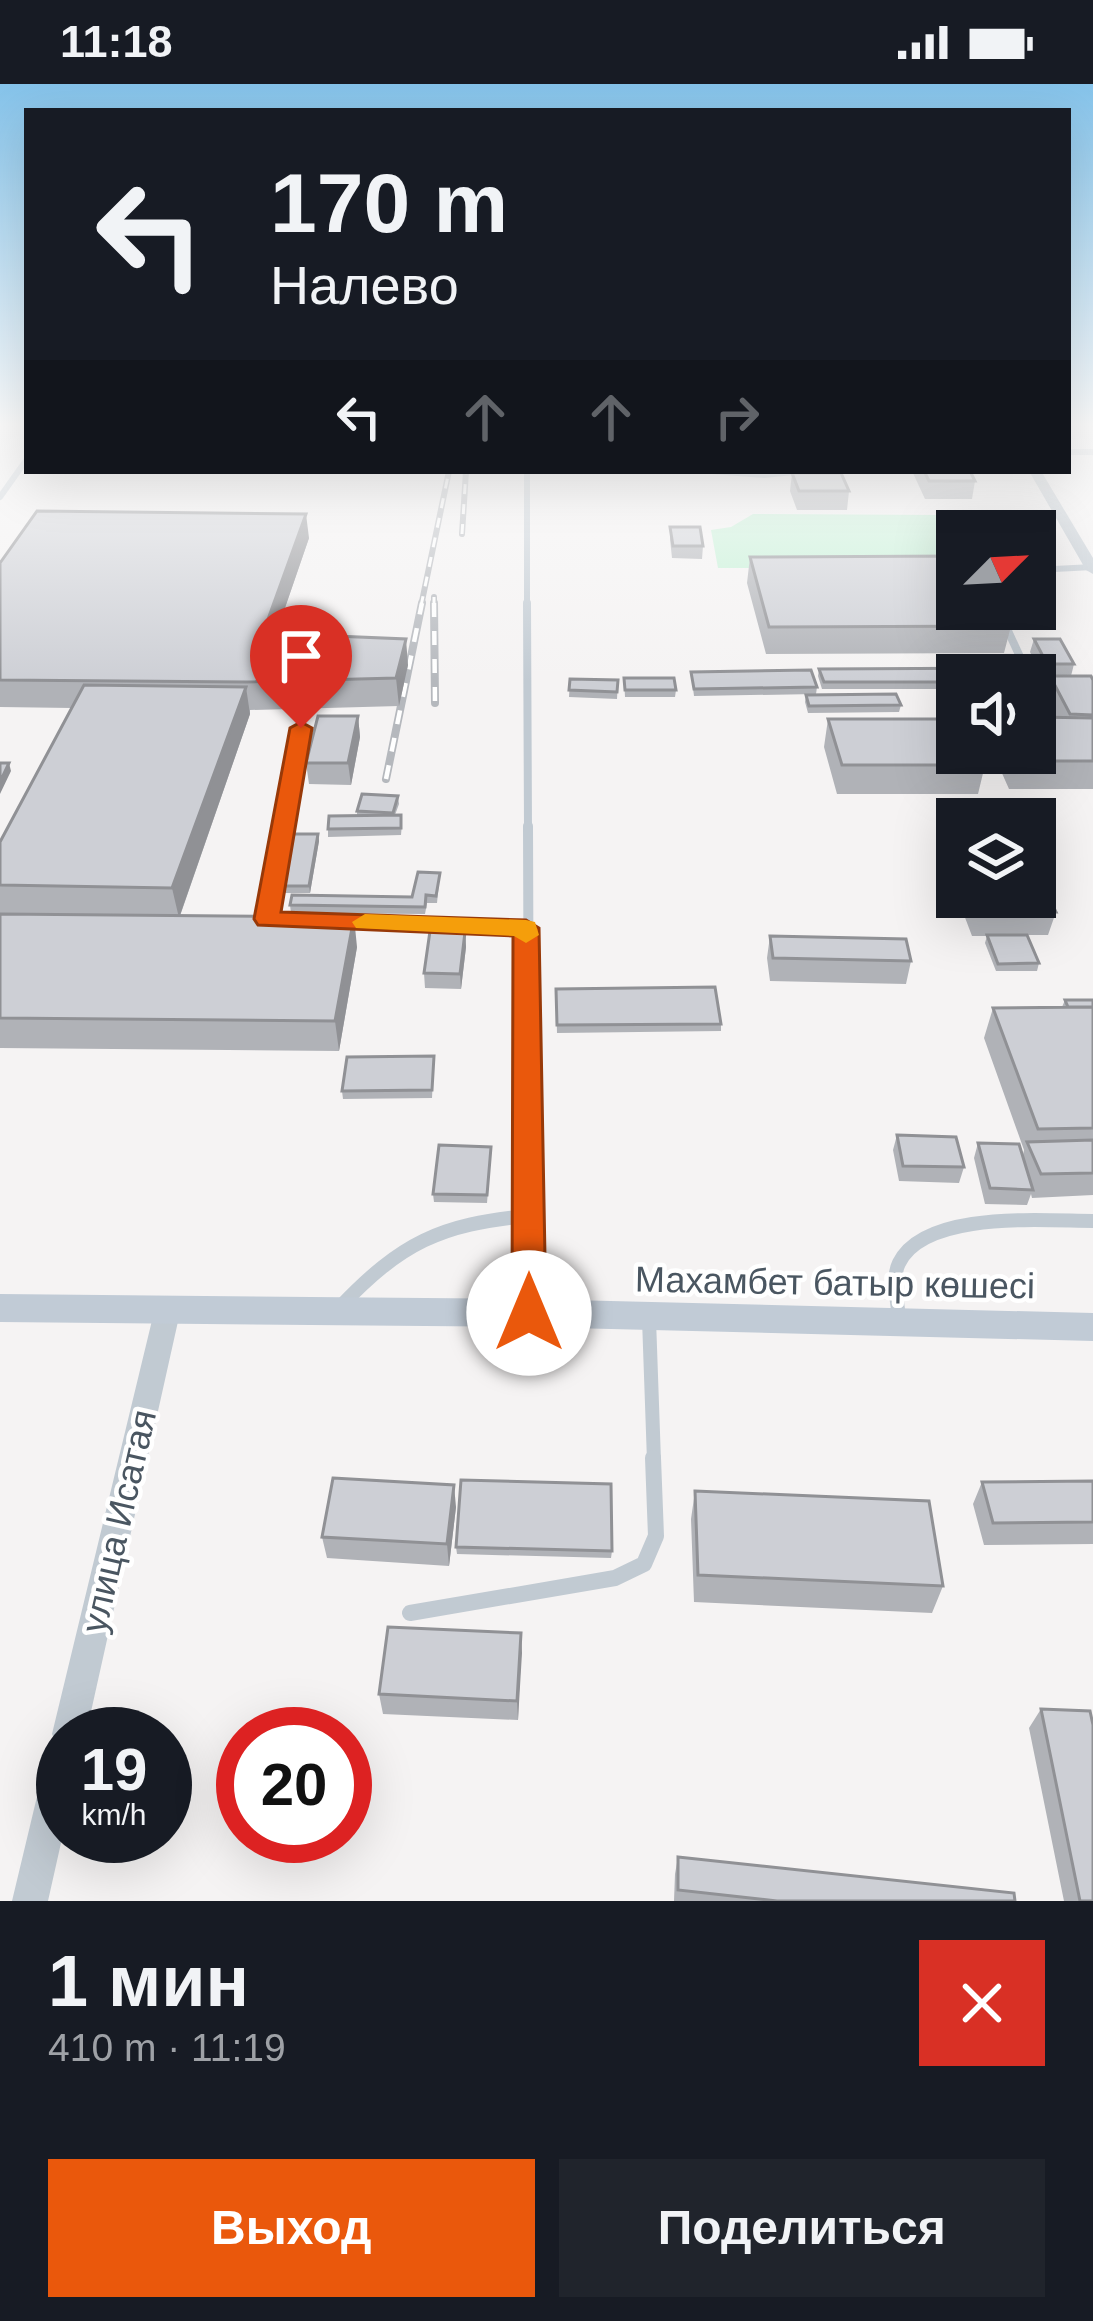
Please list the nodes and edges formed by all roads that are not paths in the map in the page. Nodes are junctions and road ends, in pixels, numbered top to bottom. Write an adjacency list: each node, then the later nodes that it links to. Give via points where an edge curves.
1 (527, 512): 10 (lane)
2 (1059, 512): 3 (street)
3 (1092, 568): 4 (lane)
4 (1056, 569)
5 (301, 728): 6 (lane)
6 (267, 919): 7 (lane); 8 (lane)
7 (245, 920)
8 (283, 920)
9 (327, 921): 10 (lane)
10 (526, 928): 11 (lane)
11 (528, 1216): 15 (lane, via 425,1234 384,1259); 16 (lane)
12 (1093, 1221): 18 (lane, via 950,1226 916,1240 897,1266)
13 (0, 1308): 14 (street, Махамбет батыр көшесі)
14 (167, 1308): 15 (street, Махамбет батыр көшесі); 21 (street, улица Исатая)
15 (337, 1311): 16 (street, Махамбет батыр көшесі)
16 (529, 1313): 17 (street, Махамбет батыр көшесі)
17 (649, 1316): 18 (street, Махамбет батыр көшесі); 20 (lane, via 656,1536 644,1564 615,1578)
18 (899, 1322): 19 (street, Махамбет батыр көшесі)
19 (1093, 1327)
20 (410, 1613)
21 (75, 1707)
22 (39, 1863): 23 (street)
23 (30, 1901)

